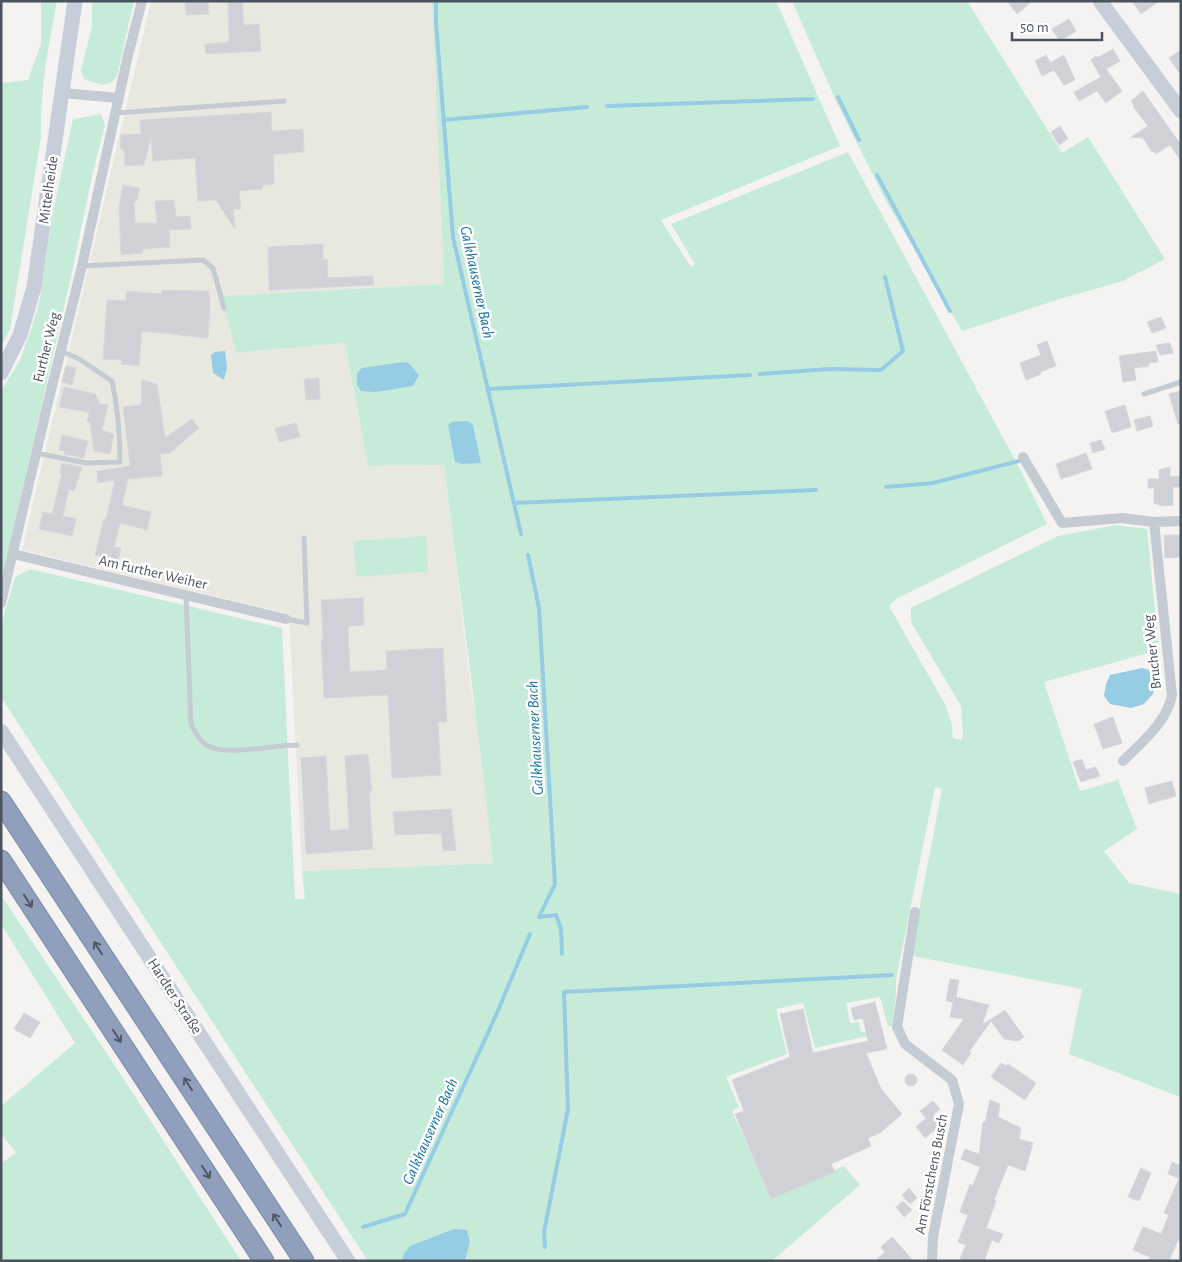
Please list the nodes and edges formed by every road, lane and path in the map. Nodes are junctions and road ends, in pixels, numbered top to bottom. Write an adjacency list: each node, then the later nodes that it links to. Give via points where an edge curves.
1 (75, 1): 4 (main road, Mittelheide)
2 (142, 1): 5 (street, Further Weg)
3 (1100, 1): 7 (main road)
4 (62, 93): 5 (street); 12 (main road, Mittelheide, via 34,287 20,335)
5 (119, 98): 8 (street, Further Weg)
6 (284, 101): 8 (lane)
7 (1181, 111)
8 (116, 113): 9 (street, Further Weg)
9 (82, 266): 10 (lane, via 203,260 213,268); 11 (street, Further Weg)
10 (224, 308)
11 (60, 351): 15 (street, Further Weg); 15 (lane, via 112,380 118,404 120,462 86,463)
12 (1, 373)
13 (1181, 382): 14 (lane)
14 (1144, 394)
15 (36, 453): 20 (street, Further Weg)
16 (1023, 457): 18 (street, via 1062,523 1122,518)
17 (1181, 520): 18 (street)
18 (1154, 522): 26 (street, Brucher Weg, via 1172,695 1162,720)
19 (304, 538): 23 (lane, via 306,623)
20 (13, 554): 21 (street, Am Further Weiher); 22 (street, Further Weg)
21 (186, 596): 23 (street, Am Further Weiher); 25 (lane, via 192,724 197,736 207,745 221,750)
22 (1, 603)
23 (286, 619)
24 (1, 731): 32 (main road, Hardter Straße)
25 (298, 745)
26 (1123, 761)
27 (1, 801): 31 (highway, one-way to 27)
28 (1, 860): 30 (highway, one-way to 30)
29 (915, 912): 33 (street, Am Förstchens Busch, via 897,1027 905,1044 952,1080 959,1104 933,1237)
30 (264, 1261)
31 (304, 1261)
32 (348, 1261)
33 (932, 1261)

